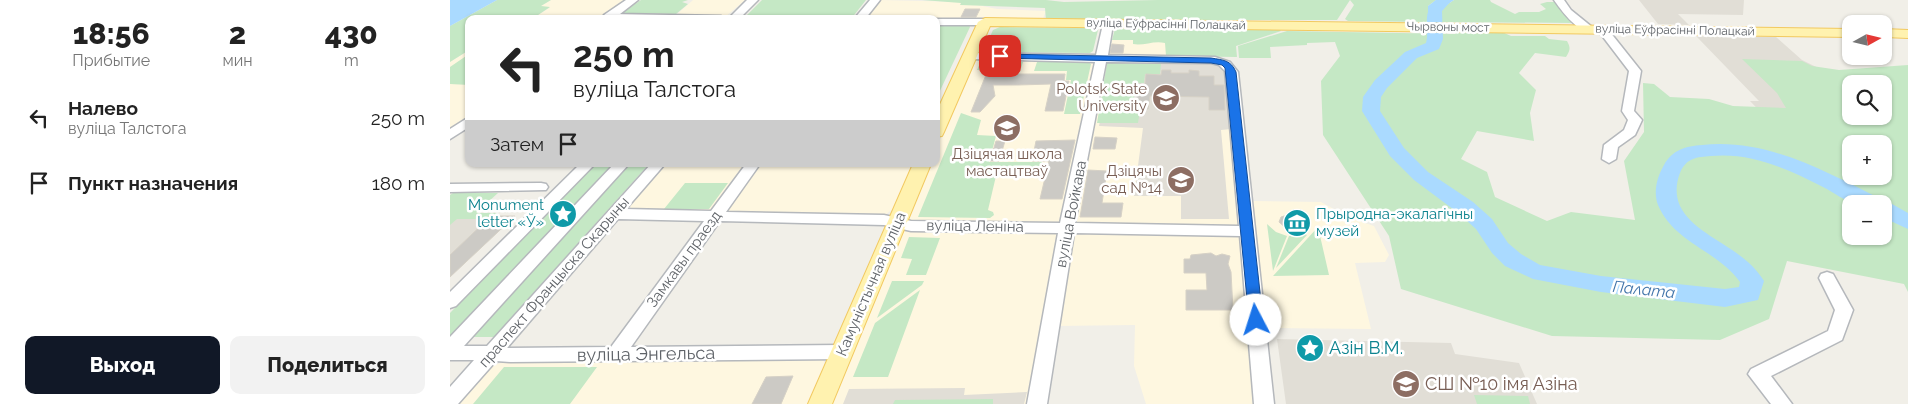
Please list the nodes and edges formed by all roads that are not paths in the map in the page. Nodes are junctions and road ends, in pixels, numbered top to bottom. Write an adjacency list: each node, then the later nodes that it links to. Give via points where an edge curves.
1 (633, 0): 5 (street)
2 (753, 0): 6 (street)
3 (874, 0): 7 (street)
4 (1559, 0): 13 (street, via 1567,12)
5 (611, 15)
6 (738, 15)
7 (862, 15)
8 (940, 22): 9 (street, вуліца Еўфрасінні Полацкай)
9 (985, 22): 10 (main road, вуліца Еўфрасінні Полацкай); 18 (main road)
10 (1108, 24): 11 (main road, вуліца Еўфрасінні Полацкай); 19 (street, вуліца Войкава)
11 (1396, 26): 12 (main road, Чырвоны мост)
12 (1499, 28): 13 (main road, вуліца Еўфрасінні Полацкай)
13 (1588, 29): 14 (main road, вуліца Еўфрасінні Полацкай)
14 (1602, 29): 15 (main road, вуліца Еўфрасінні Полацкай); 23 (street, via 1635,71 1628,111 1635,120 1630,132 1611,145)
15 (1842, 33)
16 (1892, 33): 17 (main road)
17 (1908, 34)
18 (970, 56): 19 (street); 20 (main road)
19 (1100, 58): 34 (street, вуліца Войкава); 35 (street, via 1225,63 1232,72)
20 (940, 123)
21 (465, 124): 22 (street)
22 (450, 135)
23 (1609, 159)
24 (585, 167): 37 (street)
25 (619, 167): 38 (street)
26 (655, 167): 31 (street, праспект Францыска Скарыны)
27 (751, 167): 32 (street, Замкавы праезд)
28 (921, 167): 33 (main road, Камуністычная вуліца)
29 (541, 187): 30 (street)
30 (450, 188)
31 (614, 214): 32 (street, вуліца Леніна); 41 (street, праспект Францыска Скарыны)
32 (715, 216): 33 (street, вуліца Леніна, via 884,220); 42 (street, Замкавы праезд)
33 (896, 223): 34 (street, вуліца Леніна, via 911,226); 39 (main road, Камуністычная вуліца)
34 (1067, 228): 35 (street, вуліца Леніна); 45 (street, вуліца Войкава)
35 (1247, 231): 46 (street)
36 (1827, 278): 47 (street, via 1844,310 1836,335 1758,374)
37 (450, 302)
38 (450, 349)
39 (842, 352): 42 (street, вуліца Энгельса); 44 (main road, Камуністычная вуліца)
40 (450, 353): 41 (street, вуліца Энгельса)
41 (491, 353): 42 (street, вуліца Энгельса); 43 (street, праспект Францыска Скарыны)
42 (616, 354)
43 (450, 400)
44 (820, 404)
45 (1036, 404)
46 (1264, 404)
47 (1782, 404)

